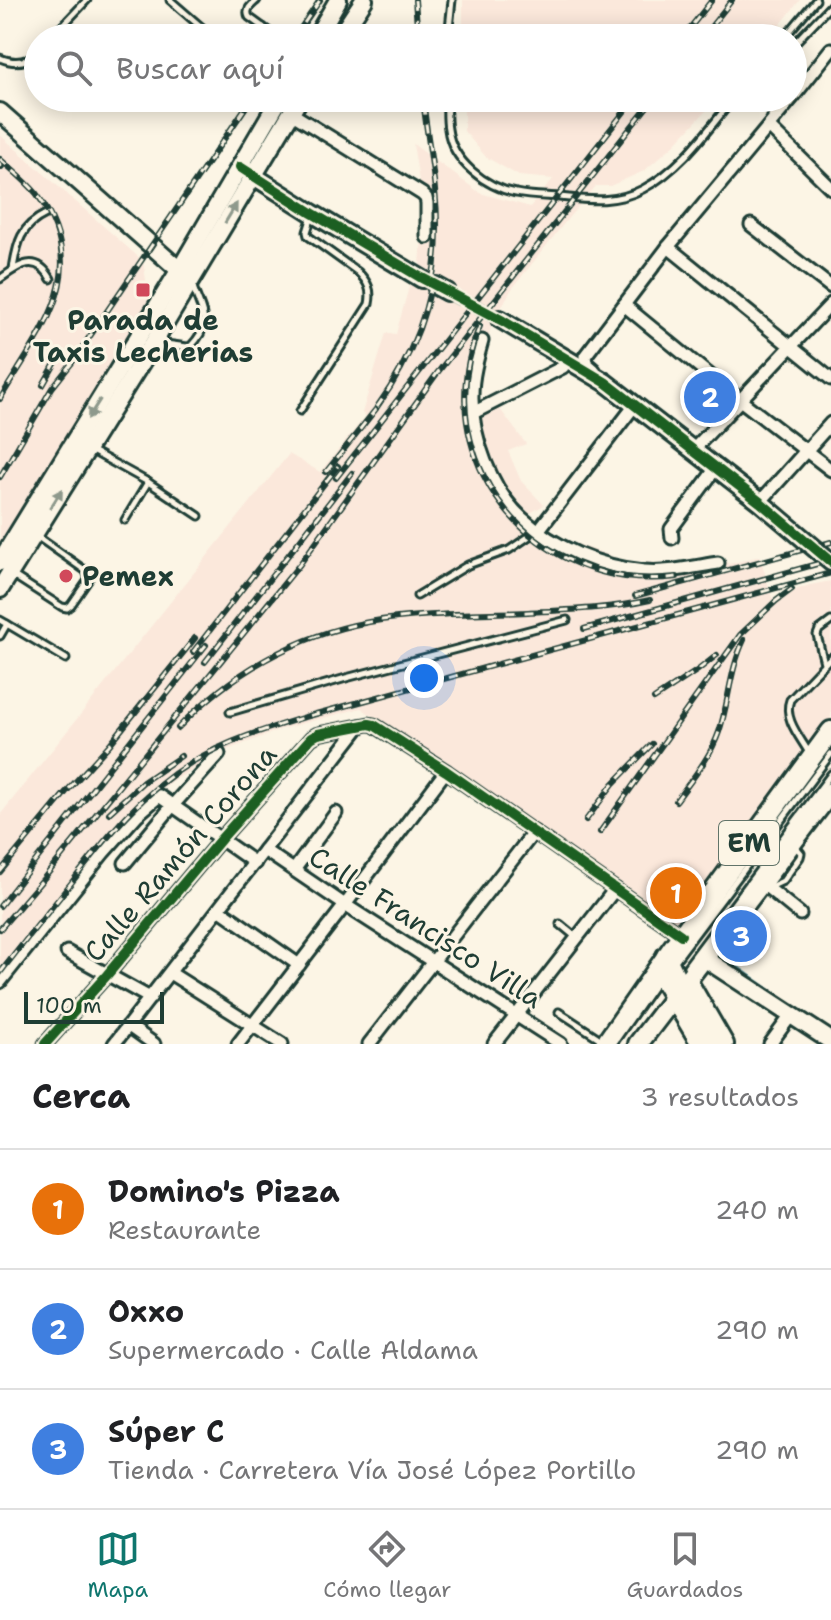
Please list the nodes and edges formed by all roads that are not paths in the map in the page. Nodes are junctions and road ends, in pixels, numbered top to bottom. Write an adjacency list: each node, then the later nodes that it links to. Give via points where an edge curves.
1 (87, 0): 9 (lane)
2 (170, 0): 10 (lane)
3 (257, 0): 11 (lane, via 247,13)
4 (338, 0): 12 (main road)
5 (364, 0): 13 (main road)
6 (452, 0): 14 (lane)
7 (816, 0): 15 (lane)
8 (831, 5): 16 (lane)
9 (64, 24)
10 (198, 24)
11 (259, 24)
12 (324, 24)
13 (348, 24)
14 (449, 24)
15 (796, 24)
16 (807, 30)
17 (831, 49): 20 (street)
18 (0, 58): 19 (lane)
19 (24, 62)
20 (807, 79)
21 (0, 112): 37 (main road)
22 (273, 112): 29 (main road)
23 (447, 112): 24 (lane, via 452,145 490,183 516,193 601,201 622,198 663,176)
24 (722, 112)
25 (773, 112): 28 (lane)
26 (780, 112): 28 (street)
27 (291, 113): 29 (main road); 34 (street, via 422,194)
28 (769, 127): 30 (street); 35 (street)
29 (246, 171): 31 (main road); 37 (main road)
30 (831, 188)
31 (312, 213): 40 (main road); 53 (lane, via 308,236 358,272 371,295)
32 (46, 214): 36 (lane, via 22,233)
33 (751, 225): 41 (street)
34 (427, 237)
35 (668, 247): 43 (street); 47 (street)
36 (13, 269): 38 (lane); 39 (lane, via 33,263)
37 (185, 275): 46 (main road); 46 (lane, via 205,320 203,329 191,346); 70 (main road, one-way to 70)
38 (0, 279)
39 (51, 279)
40 (435, 285)
41 (831, 287)
42 (831, 304): 47 (street)
43 (624, 305): 50 (street, via 584,359); 51 (street)
44 (500, 319): 50 (main road)
45 (482, 341): 54 (street, via 474,370)
46 (154, 342): 56 (main road)
47 (791, 347): 49 (street); 51 (street)
48 (563, 367): 54 (street)
49 (831, 379)
50 (605, 382): 52 (main road)
51 (740, 400): 57 (street); 58 (street)
52 (635, 405): 57 (main road); 65 (street)
53 (300, 411)
54 (473, 413): 65 (street, via 476,436 496,483 519,516)
55 (831, 423): 58 (street)
56 (88, 448): 61 (lane); 66 (main road, one-way to 56)
57 (693, 450): 59 (main road)
58 (806, 450): 60 (street); 62 (street)
59 (716, 468): 62 (main road); 67 (street, via 671,529)
60 (831, 470)
61 (148, 482): 63 (lane); 64 (lane)
62 (760, 502): 68 (main road)
63 (199, 516)
64 (125, 520)
65 (538, 531): 69 (street, via 619,567 678,570); 72 (lane)
66 (34, 534): 70 (main road); 70 (lane, via 86,571 89,579 71,605 62,607)
67 (672, 538)
68 (831, 562)
69 (718, 563)
70 (5, 567): 71 (main road)
71 (0, 589)
72 (417, 596)
73 (0, 620): 76 (lane)
74 (567, 620): 81 (lane)
75 (831, 621): 80 (lane, via 817,635)
76 (7, 624): 77 (lane); 79 (lane)
77 (0, 636)
78 (831, 657): 80 (lane)
79 (66, 659)
80 (824, 663): 86 (lane, via 787,707)
81 (230, 712)
82 (364, 725): 87 (street, via 374,725); 93 (street, Calle Ramón Corona, via 311,738); 94 (street)
83 (831, 731): 86 (main road, EM)
84 (219, 754): 90 (street)
85 (831, 754): 112 (lane)
86 (811, 757): 104 (main road, EM)
87 (446, 771): 92 (street); 100 (street)
88 (831, 774): 112 (lane)
89 (831, 792): 98 (main road, EM)
90 (173, 805): 93 (street); 95 (street); 113 (street, via 159,796 137,815)
91 (336, 813): 97 (street)
92 (534, 832): 99 (street); 108 (street)
93 (221, 839): 96 (street); 111 (street, Calle Ramón Corona)
94 (264, 850): 96 (street); 97 (street, Calle Francisco Villa)
95 (125, 863)
96 (255, 863): 101 (street)
97 (294, 870): 100 (street, Calle Francisco Villa)
98 (765, 885): 102 (street); 107 (main road, EM)
99 (615, 889): 104 (street); 105 (street)
100 (345, 905): 108 (street, Calle Francisco Villa); 109 (street)
101 (219, 909): 109 (street); 110 (street)
102 (800, 914)
103 (560, 924): 105 (lane)
104 (681, 935): 112 (main road, EM)
105 (577, 938): 117 (street)
106 (67, 952): 111 (street)
107 (704, 958): 112 (main road, EM); 116 (main road)
108 (433, 962): 117 (street, Calle Francisco Villa); 127 (street)
109 (299, 965): 118 (street)
110 (170, 973): 114 (street); 118 (street)
111 (107, 975): 114 (street); 122 (street, Calle Ramón Corona)
112 (669, 981): 120 (main road, EM); 130 (main road, EM); 132 (main road); 133 (main road); 134 (main road)
113 (0, 982)
114 (150, 998): 119 (street)
115 (559, 1012): 130 (lane)
116 (792, 1014): 121 (main road); 135 (street)
117 (517, 1015): 128 (street); 129 (street, Calle Francisco Villa)
118 (252, 1025): 125 (street); 126 (street)
119 (129, 1026): 123 (street); 124 (street)
120 (638, 1038): 131 (lane)
121 (831, 1041)
122 (45, 1044)
123 (114, 1044)
124 (154, 1044)
125 (238, 1044)
126 (282, 1044)
127 (369, 1044)
128 (494, 1044)
129 (561, 1044)
130 (606, 1044)
131 (629, 1044)
132 (700, 1044)
133 (712, 1044)
134 (725, 1044)
135 (770, 1044)

